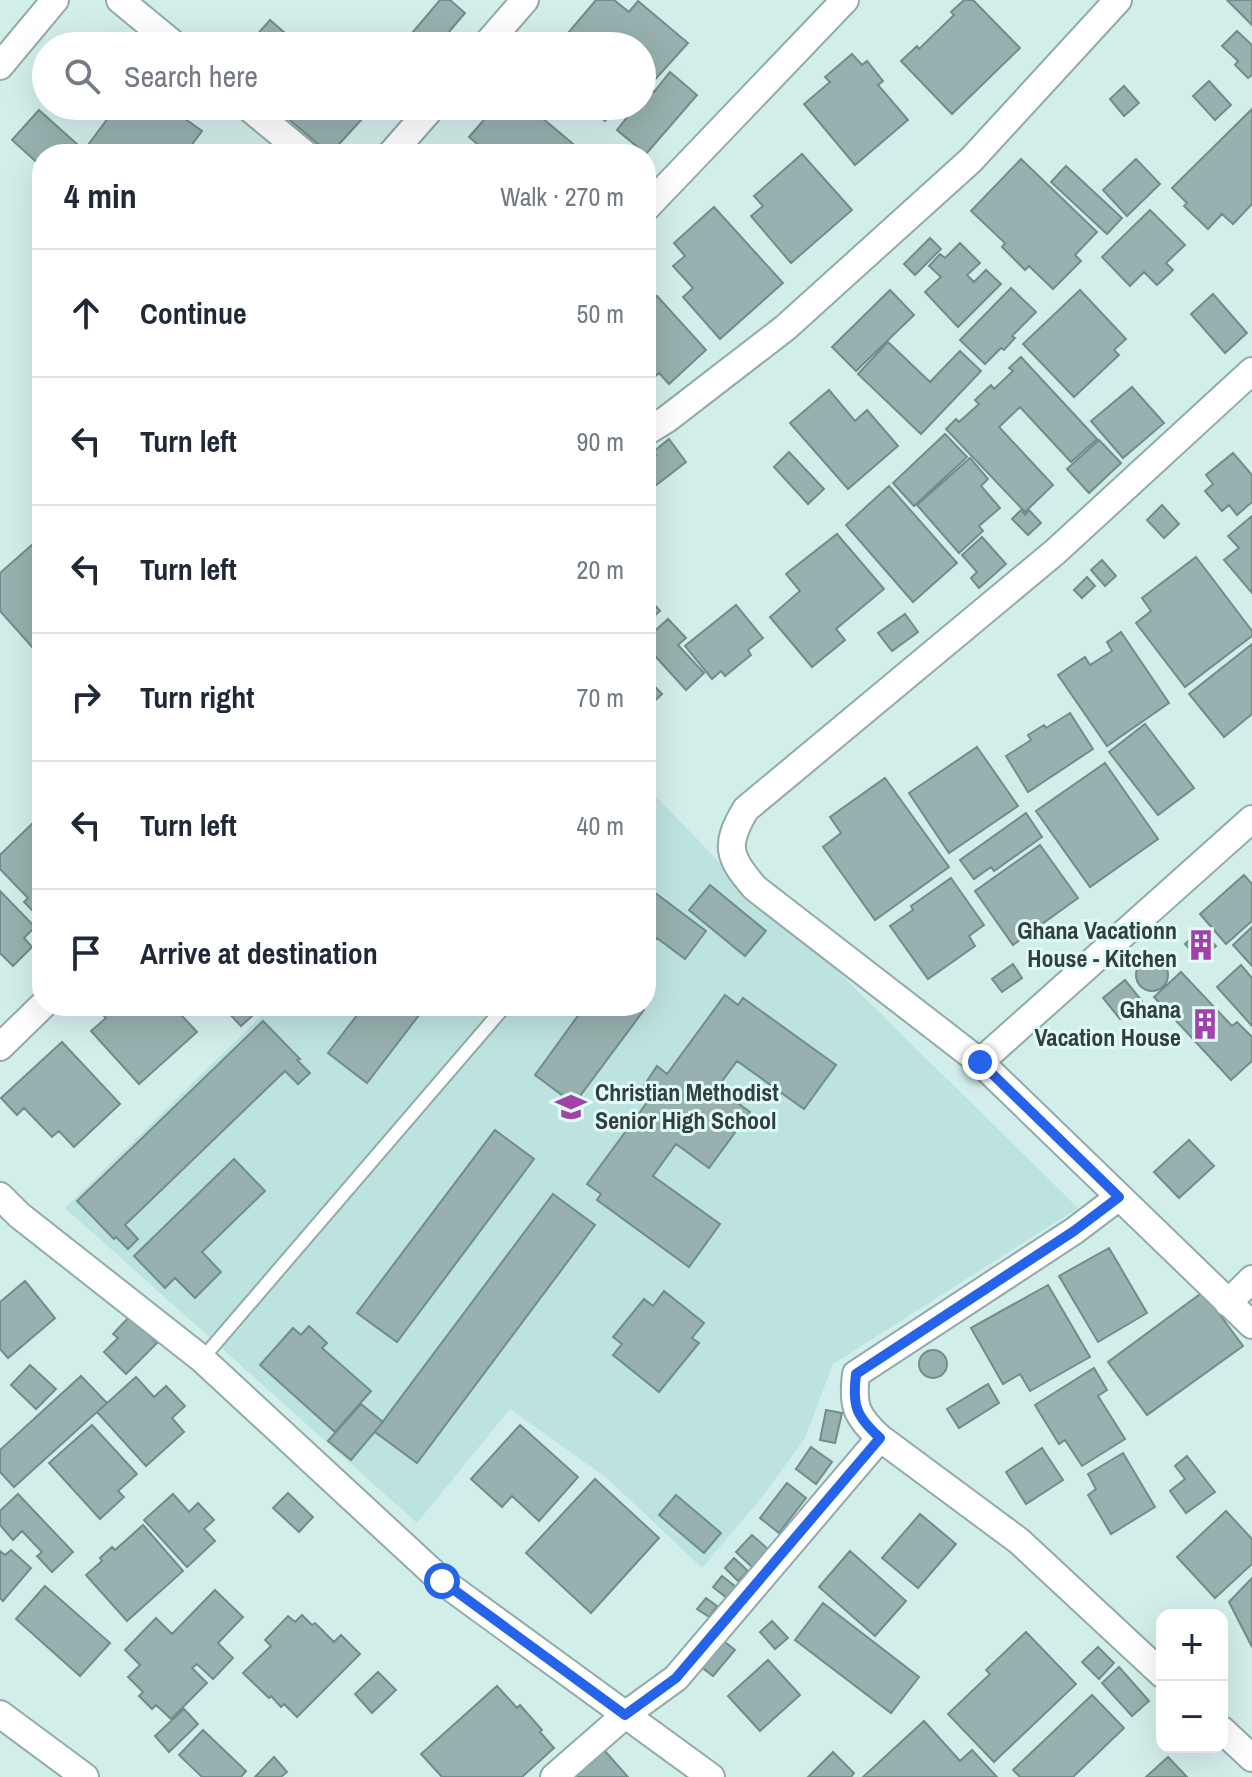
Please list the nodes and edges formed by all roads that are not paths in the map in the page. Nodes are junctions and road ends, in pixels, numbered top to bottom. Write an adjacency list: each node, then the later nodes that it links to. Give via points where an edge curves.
1 (55, 0): 8 (street)
2 (120, 0): 6 (street)
3 (525, 0): 7 (street)
4 (845, 0): 13 (street)
5 (1118, 0): 15 (street, via 971,160 785,328)
6 (159, 32)
7 (497, 32)
8 (0, 66)
9 (264, 120): 11 (street)
10 (421, 120): 12 (street)
11 (293, 144)
12 (400, 144)
13 (656, 198)
14 (1252, 371): 20 (street, via 1055,552 746,809 734,828 733,859 755,888)
15 (656, 426)
16 (1252, 819): 20 (street)
17 (32, 1016): 19 (street)
18 (496, 1016): 27 (lane)
19 (0, 1047)
20 (980, 1062): 22 (street)
21 (0, 1196): 23 (street)
22 (1119, 1197): 25 (street); 28 (street, via 856,1374 853,1397 861,1421)
23 (10, 1224): 27 (street)
24 (1252, 1279): 25 (street)
25 (1228, 1303): 26 (street)
26 (1252, 1325)
27 (202, 1359): 31 (street, via 442,1581)
28 (880, 1438): 29 (street, via 1019,1541); 31 (street, via 676,1678)
29 (1156, 1668)
30 (0, 1714): 34 (street)
31 (625, 1715): 35 (street); 36 (street)
32 (1228, 1736): 33 (street)
33 (1252, 1758)
34 (85, 1777)
35 (554, 1777)
36 (711, 1777)

